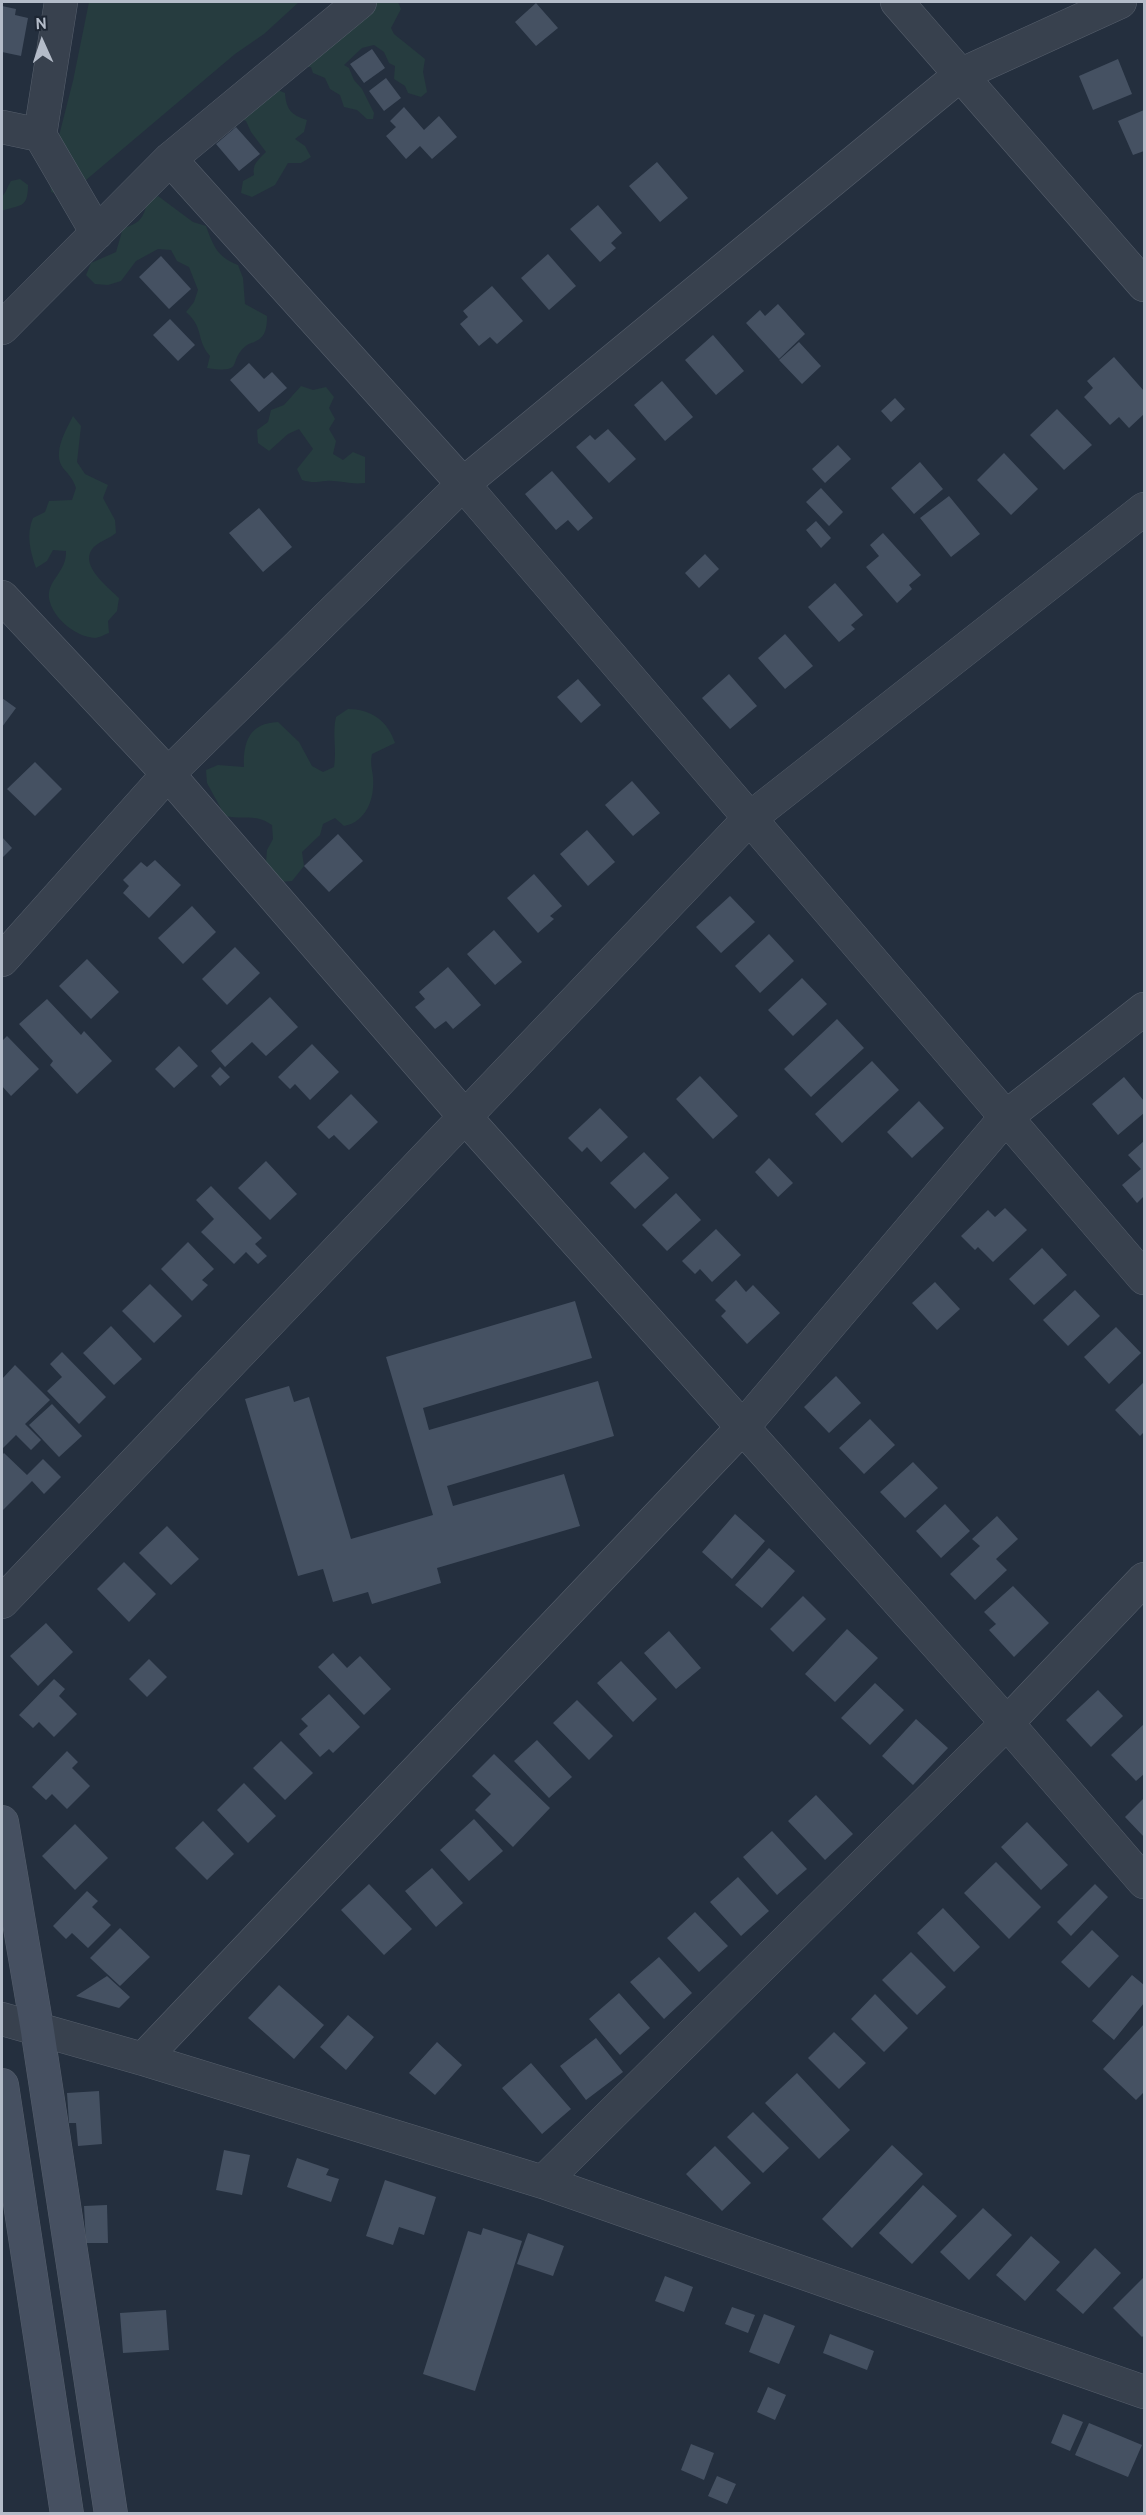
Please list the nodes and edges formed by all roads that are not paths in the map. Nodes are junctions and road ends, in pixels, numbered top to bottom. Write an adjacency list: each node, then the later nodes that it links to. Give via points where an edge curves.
1 (61, 2): 7 (street)
2 (360, 2): 8 (street)
3 (897, 2): 5 (street)
4 (1120, 2): 5 (street)
5 (960, 75): 10 (street); 12 (street)
6 (2, 127): 7 (street)
7 (40, 135): 9 (street)
8 (170, 159): 9 (street); 12 (street)
9 (97, 233): 11 (street)
10 (1144, 285)
11 (2, 328)
12 (463, 484): 15 (street); 16 (street)
13 (1144, 509): 16 (street)
14 (2, 597): 15 (street)
15 (168, 774): 17 (street); 20 (street)
16 (749, 819): 19 (street); 20 (street)
17 (2, 960)
18 (1144, 1009): 19 (street)
19 (1006, 1117): 21 (street); 22 (street)
20 (466, 1118): 22 (street); 24 (street)
21 (1144, 1278)
22 (742, 1428): 25 (street); 30 (street)
23 (1144, 1579): 25 (street)
24 (2, 1602)
25 (1007, 1723): 27 (street); 32 (street)
26 (2, 1822): 29 (street)
27 (1144, 1882)
28 (2, 2019): 29 (street)
29 (37, 2028): 30 (street); 35 (street)
30 (143, 2059): 32 (street)
31 (2, 2085): 34 (street)
32 (543, 2182): 33 (street)
33 (1144, 2392)
34 (67, 2514)
35 (111, 2514)

